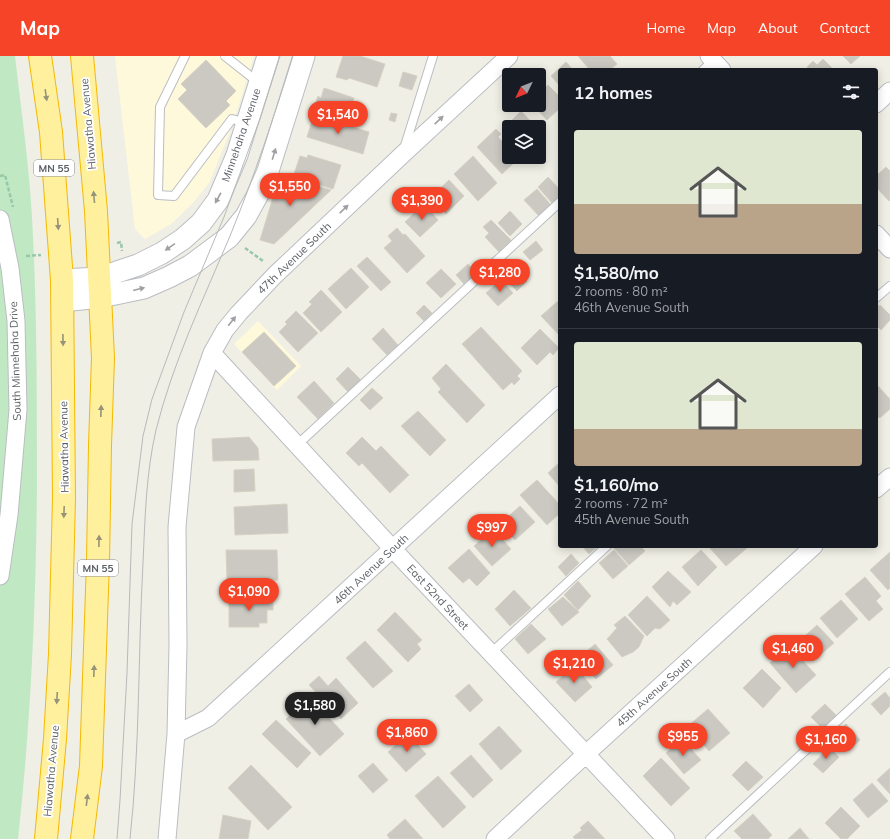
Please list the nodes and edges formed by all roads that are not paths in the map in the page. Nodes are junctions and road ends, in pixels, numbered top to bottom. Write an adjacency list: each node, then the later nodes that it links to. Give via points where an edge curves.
1 (40, 56): 20 (highway, Hiawatha Avenue / MN 55, one-way to 20, via 51,132)
2 (82, 56): 19 (highway, Hiawatha Avenue / MN 55, one-way to 2)
3 (185, 56): 12 (lane, via 160,107 158,195 174,196 232,119)
4 (225, 56): 9 (lane)
5 (268, 56): 9 (street, Minnehaha Avenue)
6 (304, 56): 19 (street, Minnehaha Avenue, one-way to 6, via 144,288 190,266 229,237 246,216 268,171)
7 (432, 56): 13 (lane)
8 (509, 56): 13 (street, 47th Avenue South, one-way to 8)
9 (259, 83): 12 (street, Minnehaha Avenue)
10 (890, 91): 11 (street)
11 (878, 102)
12 (247, 123): 19 (street, Minnehaha Avenue, one-way to 19, via 218,200 201,223 162,253)
13 (403, 154): 22 (street, 47th Avenue South, one-way to 13, via 238,313)
14 (558, 204): 24 (lane)
15 (0, 218): 30 (street, South Minnehaha Drive, via 10,268 16,321 18,410 9,515)
16 (878, 236): 17 (street)
17 (890, 249)
18 (890, 286): 21 (lane)
19 (100, 287): 20 (street, Minnehaha Avenue); 36 (highway, Hiawatha Avenue / MN 55, one-way to 19, via 91,766 98,561 103,358)
20 (62, 290): 35 (highway, Hiawatha Avenue / MN 55, one-way to 35, via 64,498 60,654)
21 (878, 296)
22 (212, 354): 24 (street, East 52nd Street); 33 (street, via 186,427 177,527)
23 (558, 397): 29 (street, 46th Avenue South)
24 (297, 445): 29 (street, East 52nd Street)
25 (890, 477): 26 (street)
26 (878, 487)
27 (605, 548): 31 (lane)
28 (812, 548): 34 (street, 45th Avenue South)
29 (393, 549): 31 (street, East 52nd Street); 33 (street, 46th Avenue South, via 208,718)
30 (0, 576)
31 (491, 653): 34 (street, East 52nd Street)
32 (890, 672): 40 (lane)
33 (176, 734): 37 (street)
34 (586, 754): 38 (street, 45th Avenue South); 39 (street, East 52nd Street)
35 (46, 839)
36 (82, 839)
37 (167, 839)
38 (495, 839)
39 (666, 839)
40 (710, 839)

